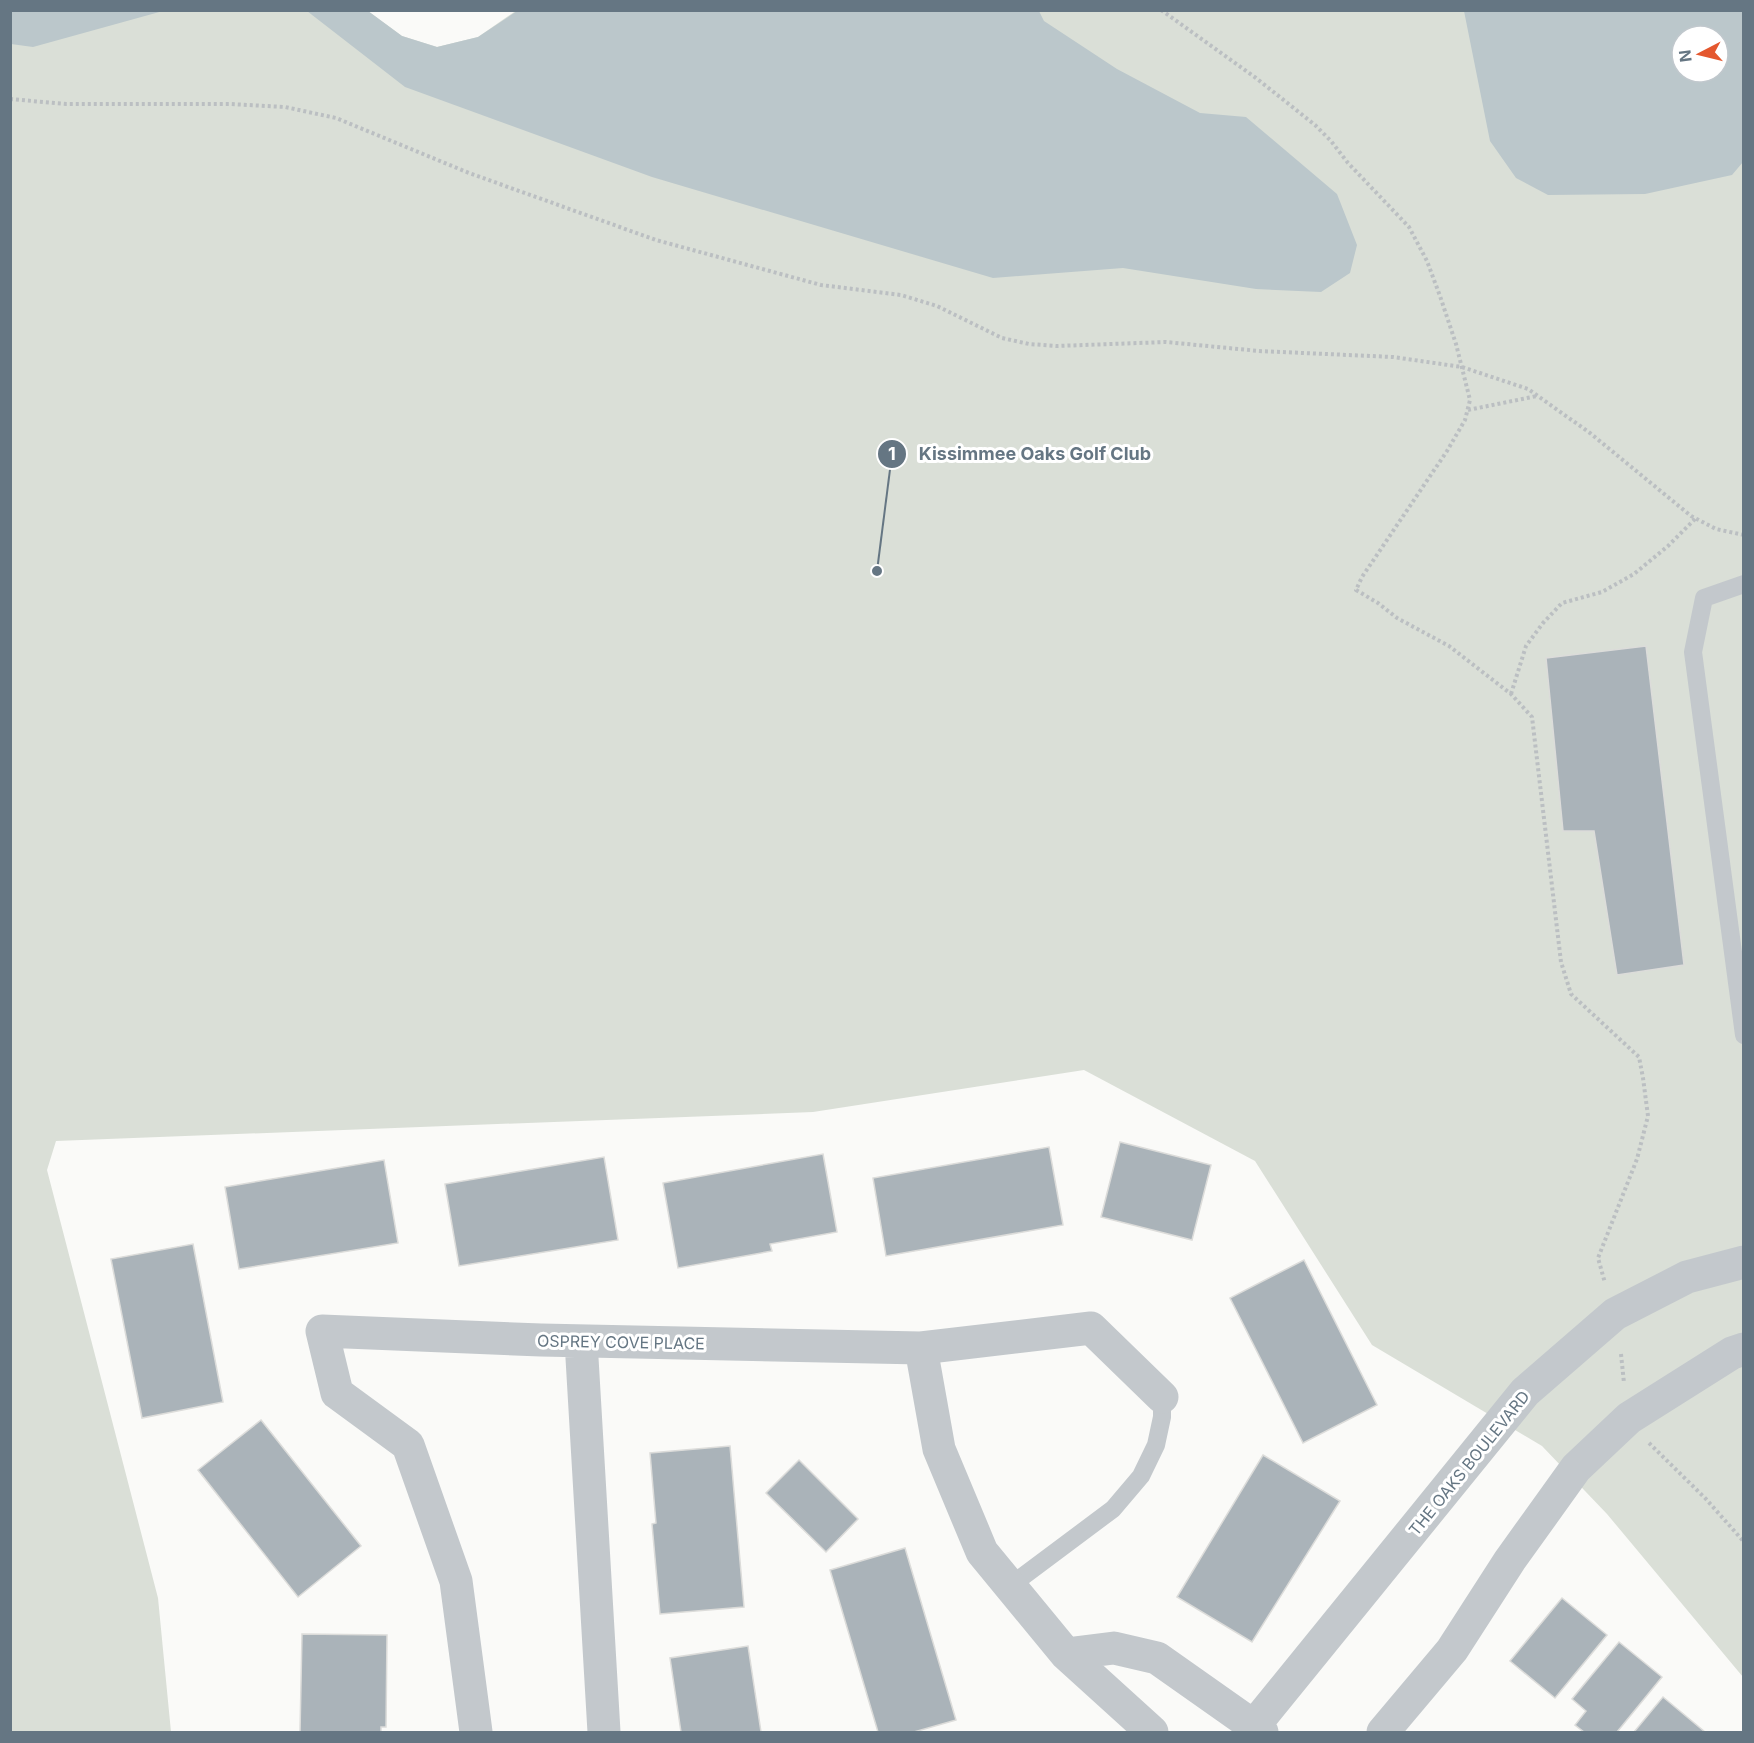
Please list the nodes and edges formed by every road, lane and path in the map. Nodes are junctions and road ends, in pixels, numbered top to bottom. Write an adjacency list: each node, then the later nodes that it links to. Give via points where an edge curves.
1 (1161, 10): 3 (path, via 1316,125 1408,227 1427,261)
2 (10, 99): 3 (path, via 66,104 285,107 336,118 469,173 656,240 821,285 901,295 937,306 1002,338 1029,344 1166,342 1394,357)
3 (1462, 367): 4 (path); 5 (path, via 1470,400)
4 (1537, 395): 5 (path); 6 (path)
5 (1468, 410): 9 (path, via 1447,451 1356,590 1449,646)
6 (1696, 518): 7 (path, via 1716,529); 9 (path, via 1634,574 1602,592 1562,603 1526,646)
7 (1743, 535)
8 (1743, 584): 10 (lane, via 1704,597 1693,652)
9 (1511, 694): 12 (path, via 1532,717 1561,962 1571,994 1639,1057 1643,1078 1648,1116 1637,1159 1598,1258)
10 (1743, 1035)
11 (1743, 1262): 12 (street, THE OAKS BOULEVARD, via 1687,1277)
12 (1615, 1314): 17 (path); 21 (street, THE OAKS BOULEVARD, via 1525,1392)
13 (581, 1341): 14 (street, OSPREY COVE PLACE); 22 (street, OSPREY COVE PLACE, via 322,1331 337,1392 408,1445 456,1581); 23 (street)
14 (921, 1348): 16 (street, OSPREY COVE PLACE, via 1091,1328); 19 (street, via 939,1449 982,1552)
15 (1743, 1349): 17 (street)
16 (1162, 1398): 19 (lane, via 1156,1445 1141,1476 1113,1509)
17 (1629, 1418): 18 (path); 25 (street, via 1576,1468 1452,1650)
18 (1743, 1542)
19 (1010, 1586): 20 (street)
20 (1066, 1654): 21 (street, via 1114,1648 1157,1658); 24 (street)
21 (1255, 1730)
22 (476, 1732)
23 (603, 1732)
24 (1152, 1732)
25 (1383, 1732)

